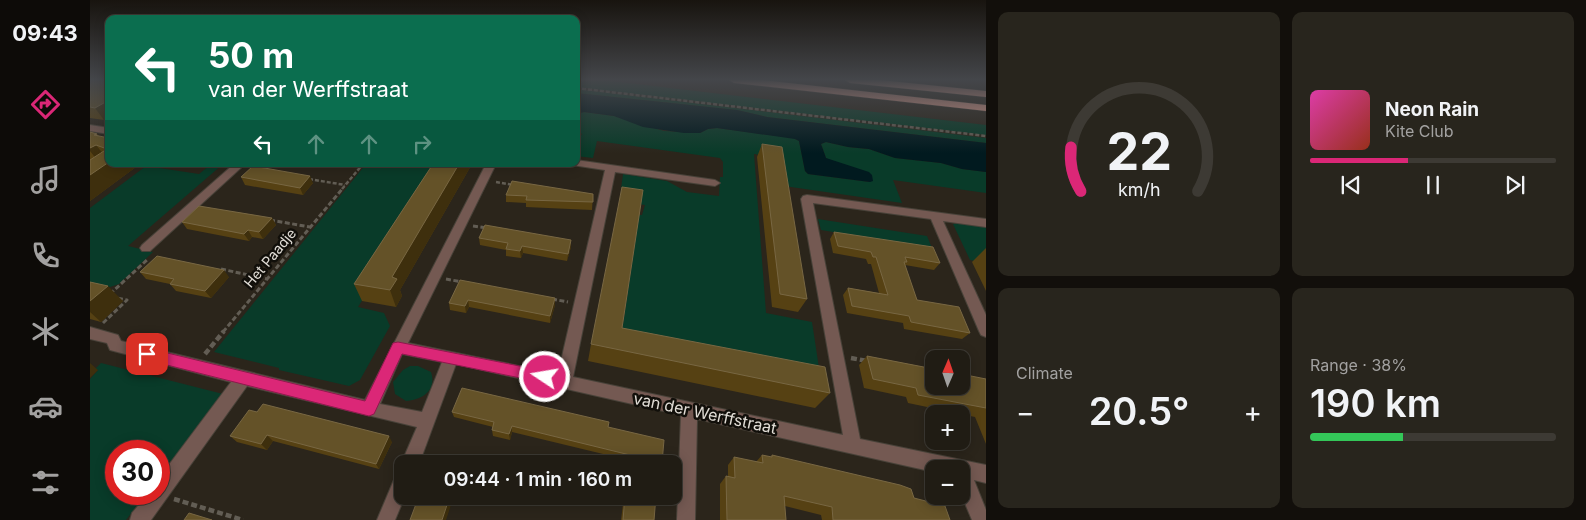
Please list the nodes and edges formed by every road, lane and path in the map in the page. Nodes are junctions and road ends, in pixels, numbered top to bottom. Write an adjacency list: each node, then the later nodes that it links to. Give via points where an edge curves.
1 (715, 104): 6 (path)
2 (952, 104): 3 (highway)
3 (986, 108)
4 (90, 128): 5 (street)
5 (105, 130)
6 (986, 136)
7 (580, 164): 11 (street)
8 (237, 167): 23 (street)
9 (360, 167): 15 (path, Het Paadje)
10 (490, 167): 13 (street)
11 (611, 168): 14 (street); 29 (street)
12 (307, 178): 15 (path)
13 (483, 180): 16 (path); 20 (street)
14 (715, 183)
15 (345, 185): 21 (path, Het Paadje)
16 (520, 186)
17 (935, 216): 19 (street); 30 (street); 33 (street, via 807,199)
18 (264, 219): 21 (path)
19 (986, 223)
20 (460, 224): 22 (path); 25 (street)
21 (310, 227): 26 (path, Het Paadje)
22 (489, 229)
23 (146, 248): 31 (path, via 157,251 108,296 127,300)
24 (213, 268): 26 (path)
25 (433, 276): 27 (path); 32 (street)
26 (267, 279): 36 (path, Het Paadje)
27 (470, 283)
28 (544, 298): 29 (path)
29 (581, 305): 38 (street)
30 (986, 331)
31 (91, 334): 36 (street, via 113,339 115,346)
32 (398, 347): 34 (street, van der Werffstraat); 39 (street)
33 (836, 355): 35 (path); 42 (street)
34 (451, 357): 38 (street, van der Werffstraat); 41 (street)
35 (875, 362)
36 (196, 366): 37 (street)
37 (243, 378): 39 (street); 47 (street)
38 (564, 381): 40 (street, van der Werffstraat)
39 (369, 409): 41 (street)
40 (689, 410): 42 (street, van der Werffstraat); 55 (street)
41 (427, 421): 43 (street)
42 (853, 445): 44 (street, van der Werffstraat)
43 (414, 455)
44 (925, 461)
45 (970, 471): 46 (street, van der Werffstraat)
46 (986, 474)
47 (170, 478)
48 (970, 492): 56 (street)
49 (170, 498): 53 (path)
50 (394, 500): 54 (street)
51 (150, 505): 52 (street)
52 (140, 520)
53 (243, 520)
54 (386, 520)
55 (686, 520)
56 (981, 520)

